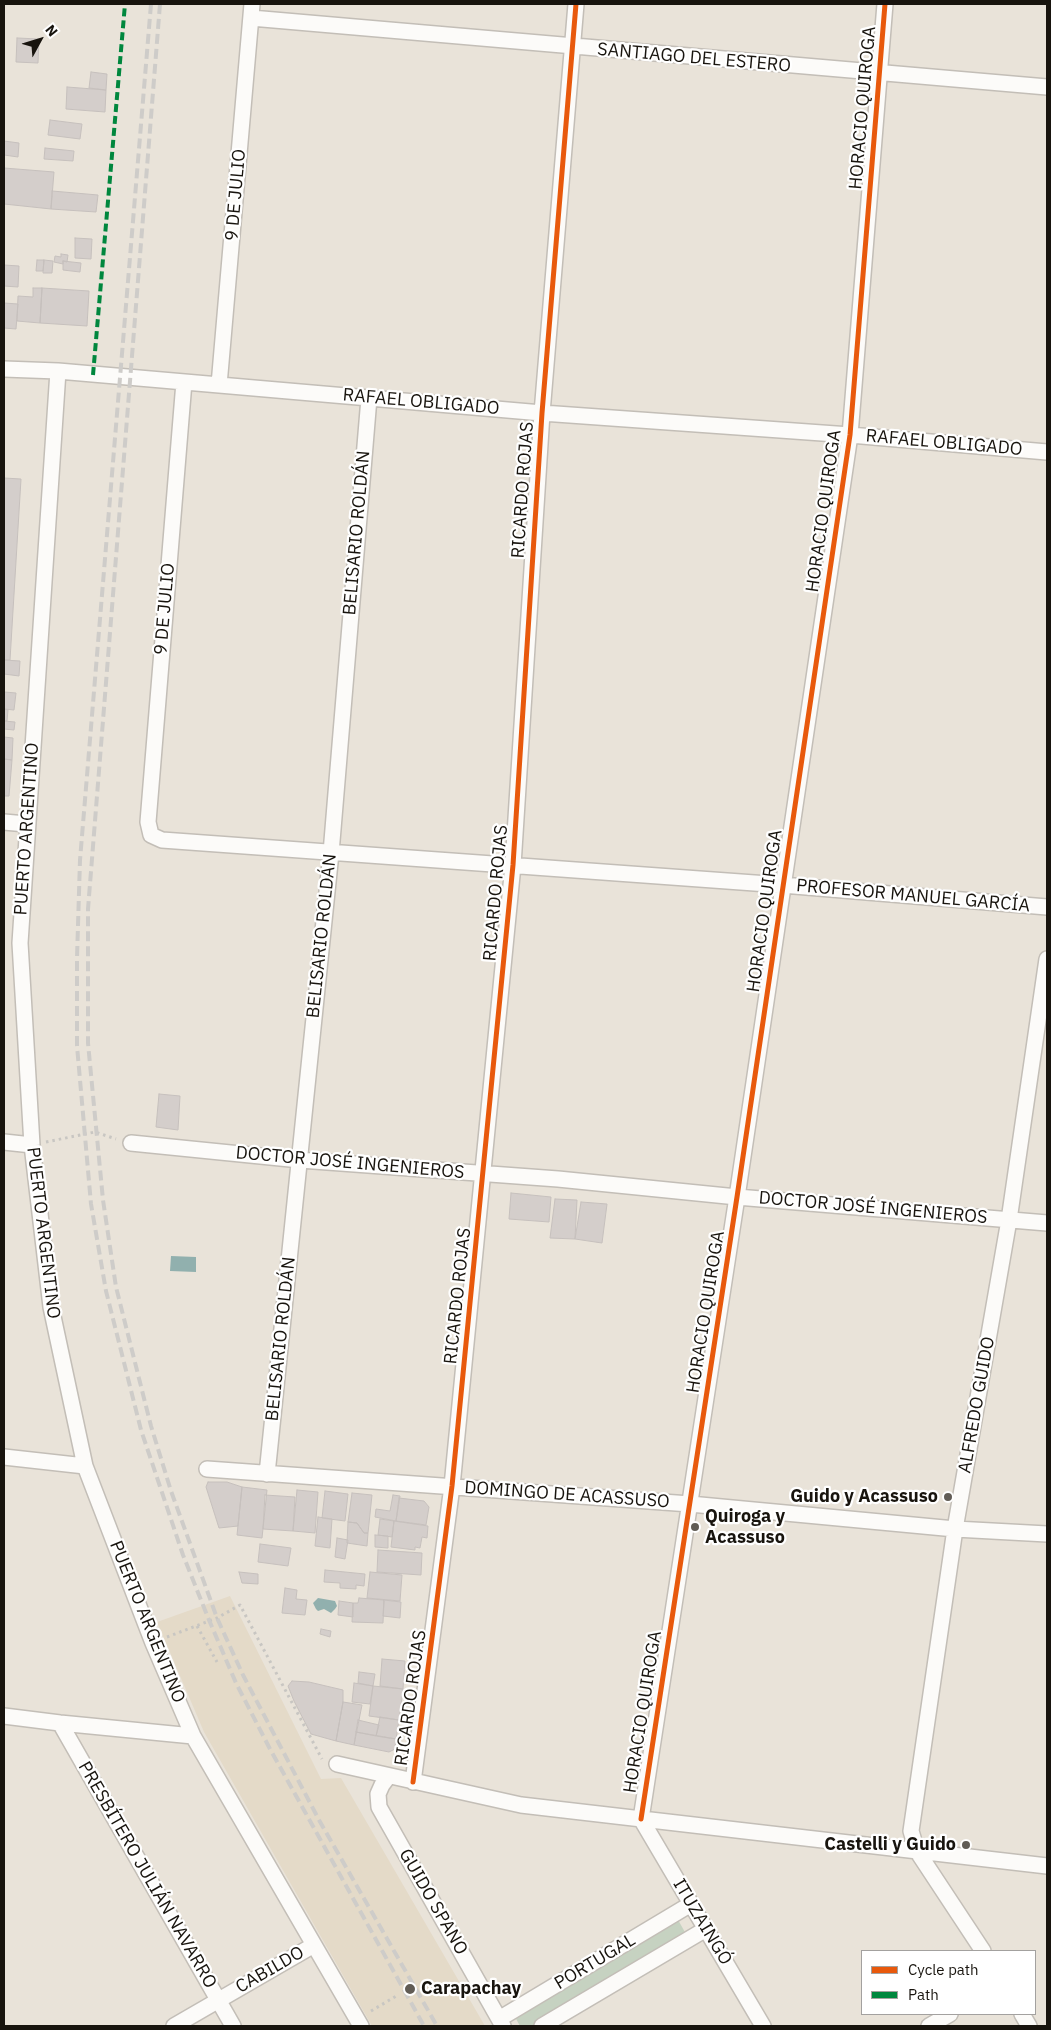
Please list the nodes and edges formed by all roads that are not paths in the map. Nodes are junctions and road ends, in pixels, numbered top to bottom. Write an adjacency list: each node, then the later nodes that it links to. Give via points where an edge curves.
1 (576, 4): 4 (street, RICARDO ROJAS)
2 (885, 4): 5 (street, HORACIO QUIROGA)
3 (251, 11): 4 (street, SANTIAGO DEL ESTERO); 10 (street, 9 DE JULIO)
4 (572, 47): 5 (street, SANTIAGO DEL ESTERO); 12 (street, RICARDO ROJAS)
5 (879, 74): 6 (street, SANTIAGO DEL ESTERO); 13 (street, HORACIO QUIROGA)
6 (1047, 88)
7 (4, 369): 8 (street, RAFAEL OBLIGADO)
8 (58, 372): 9 (street, RAFAEL OBLIGADO); 16 (street, PUERTO ARGENTINO)
9 (184, 382): 10 (street, RAFAEL OBLIGADO); 17 (street, 9 DE JULIO, via 148,822)
10 (219, 385): 11 (street, RAFAEL OBLIGADO)
11 (369, 398): 12 (street, RAFAEL OBLIGADO); 18 (street, BELISARIO ROLDÁN)
12 (542, 412): 13 (street, RAFAEL OBLIGADO); 19 (street, RICARDO ROJAS)
13 (850, 435): 14 (street, RAFAEL OBLIGADO); 20 (street, HORACIO QUIROGA)
14 (1047, 452)
15 (4, 822): 16 (street)
16 (26, 824): 25 (street, PUERTO ARGENTINO, via 20,943)
17 (150, 835): 18 (street, PROFESOR MANUEL GARCÍA, via 162,840)
18 (331, 853): 19 (street, PROFESOR MANUEL GARCÍA); 26 (street, BELISARIO ROLDÁN)
19 (513, 865): 20 (street, PROFESOR MANUEL GARCÍA); 27 (street, RICARDO ROJAS)
20 (782, 885): 21 (street, PROFESOR MANUEL GARCÍA); 28 (street, HORACIO QUIROGA)
21 (1047, 908)
22 (1047, 959): 29 (street, ALFREDO GUIDO)
23 (4, 1142): 25 (street)
24 (130, 1144): 26 (street, DOCTOR JOSÉ INGENIEROS)
25 (32, 1145): 32 (street, PUERTO ARGENTINO, via 51,1307)
26 (300, 1160): 27 (street, DOCTOR JOSÉ INGENIEROS); 34 (street, BELISARIO ROLDÁN)
27 (484, 1174): 28 (street, DOCTOR JOSÉ INGENIEROS, via 558,1178); 35 (street, RICARDO ROJAS)
28 (737, 1197): 29 (street, DOCTOR JOSÉ INGENIEROS); 36 (street, HORACIO QUIROGA)
29 (1009, 1220): 30 (street, DOCTOR JOSÉ INGENIEROS); 37 (street, ALFREDO GUIDO)
30 (1047, 1223)
31 (4, 1456): 32 (street)
32 (85, 1466): 41 (street, PUERTO ARGENTINO)
33 (206, 1469): 34 (street, DOMINGO DE ACASSUSO)
34 (267, 1474): 35 (street, DOMINGO DE ACASSUSO)
35 (452, 1486): 36 (street, DOMINGO DE ACASSUSO); 44 (street, RICARDO ROJAS)
36 (690, 1504): 37 (street, DOMINGO DE ACASSUSO); 45 (street, HORACIO QUIROGA)
37 (955, 1529): 38 (street, DOMINGO DE ACASSUSO); 46 (street, ALFREDO GUIDO, via 911,1831)
38 (1047, 1534)
39 (4, 1716): 40 (street)
40 (60, 1723): 41 (street); 52 (street, PRESBÍTERO JULIÁN NAVARRO)
41 (193, 1736): 50 (street, PUERTO ARGENTINO)
42 (337, 1764): 43 (street)
43 (388, 1777): 44 (street); 56 (street, GUIDO SPANO, via 378,1794 378,1807)
44 (413, 1782): 45 (street, via 521,1805)
45 (641, 1819): 46 (street); 48 (street, ITUZAINGÓ)
46 (918, 1851): 47 (street); 51 (street, ALFREDO GUIDO)
47 (1047, 1866)
48 (691, 1904): 49 (street, ITUZAINGÓ); 56 (street, PORTUGAL)
49 (706, 1929): 59 (street, PORTUGAL); 60 (street, ITUZAINGÓ)
50 (314, 1945): 52 (street, CABILDO); 55 (street, PUERTO ARGENTINO)
51 (982, 1950)
52 (219, 2000): 57 (street, CABILDO); 58 (street, PRESBÍTERO JULIÁN NAVARRO)
53 (948, 2015): 61 (street)
54 (1023, 2015): 62 (street)
55 (359, 2022)
56 (501, 2023)
57 (174, 2026)
58 (234, 2026)
59 (542, 2026)
60 (763, 2026)
61 (928, 2026)
62 (1029, 2026)

